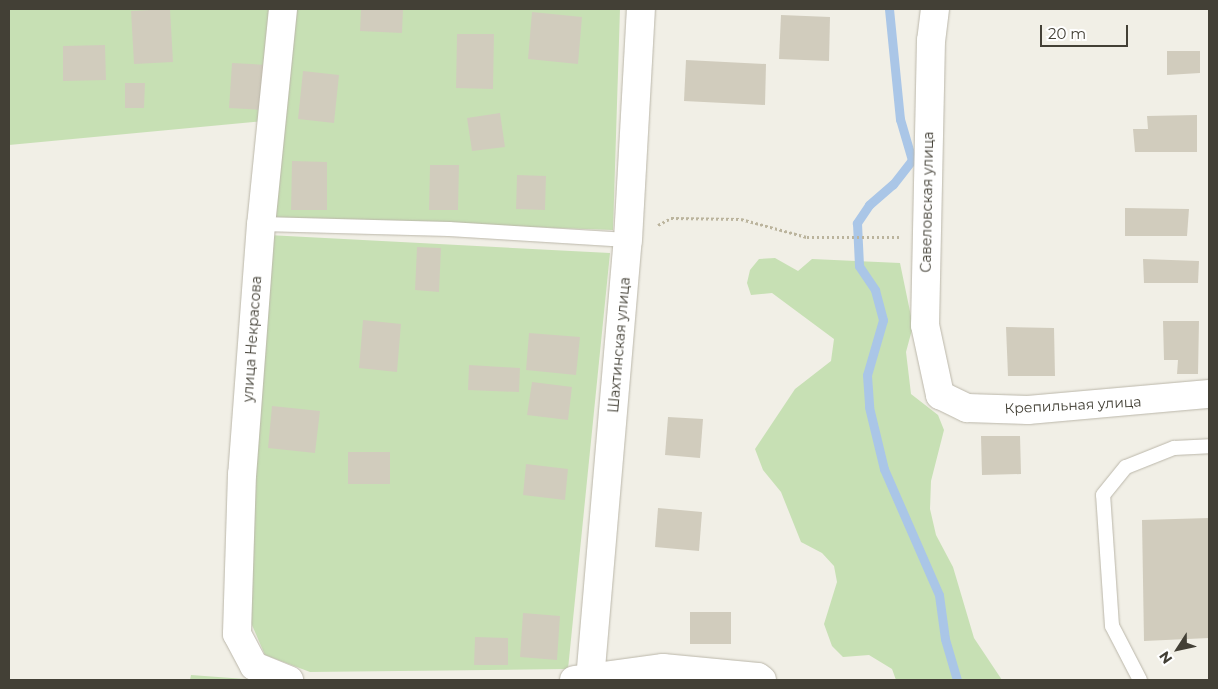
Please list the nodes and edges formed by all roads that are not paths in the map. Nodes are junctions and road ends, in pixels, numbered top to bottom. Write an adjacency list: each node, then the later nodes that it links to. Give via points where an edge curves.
1 (283, 9): 4 (street, улица Некрасова)
2 (641, 9): 5 (street, Шахтинская улица)
3 (935, 9): 7 (street, Савеловская улица, via 931,40 925,325)
4 (261, 224): 5 (lane, via 449,229); 9 (street, улица Некрасова, via 242,474 237,634 254,666)
5 (628, 240): 10 (street, Шахтинская улица)
6 (1209, 394): 7 (street, Крепильная улица, via 1028,410 967,408)
7 (940, 395)
8 (1209, 446): 12 (lane, via 1174,448 1126,466 1103,495 1112,626)
9 (289, 680)
10 (585, 680): 11 (street, via 662,668 758,677)
11 (762, 680)
12 (1140, 680)

